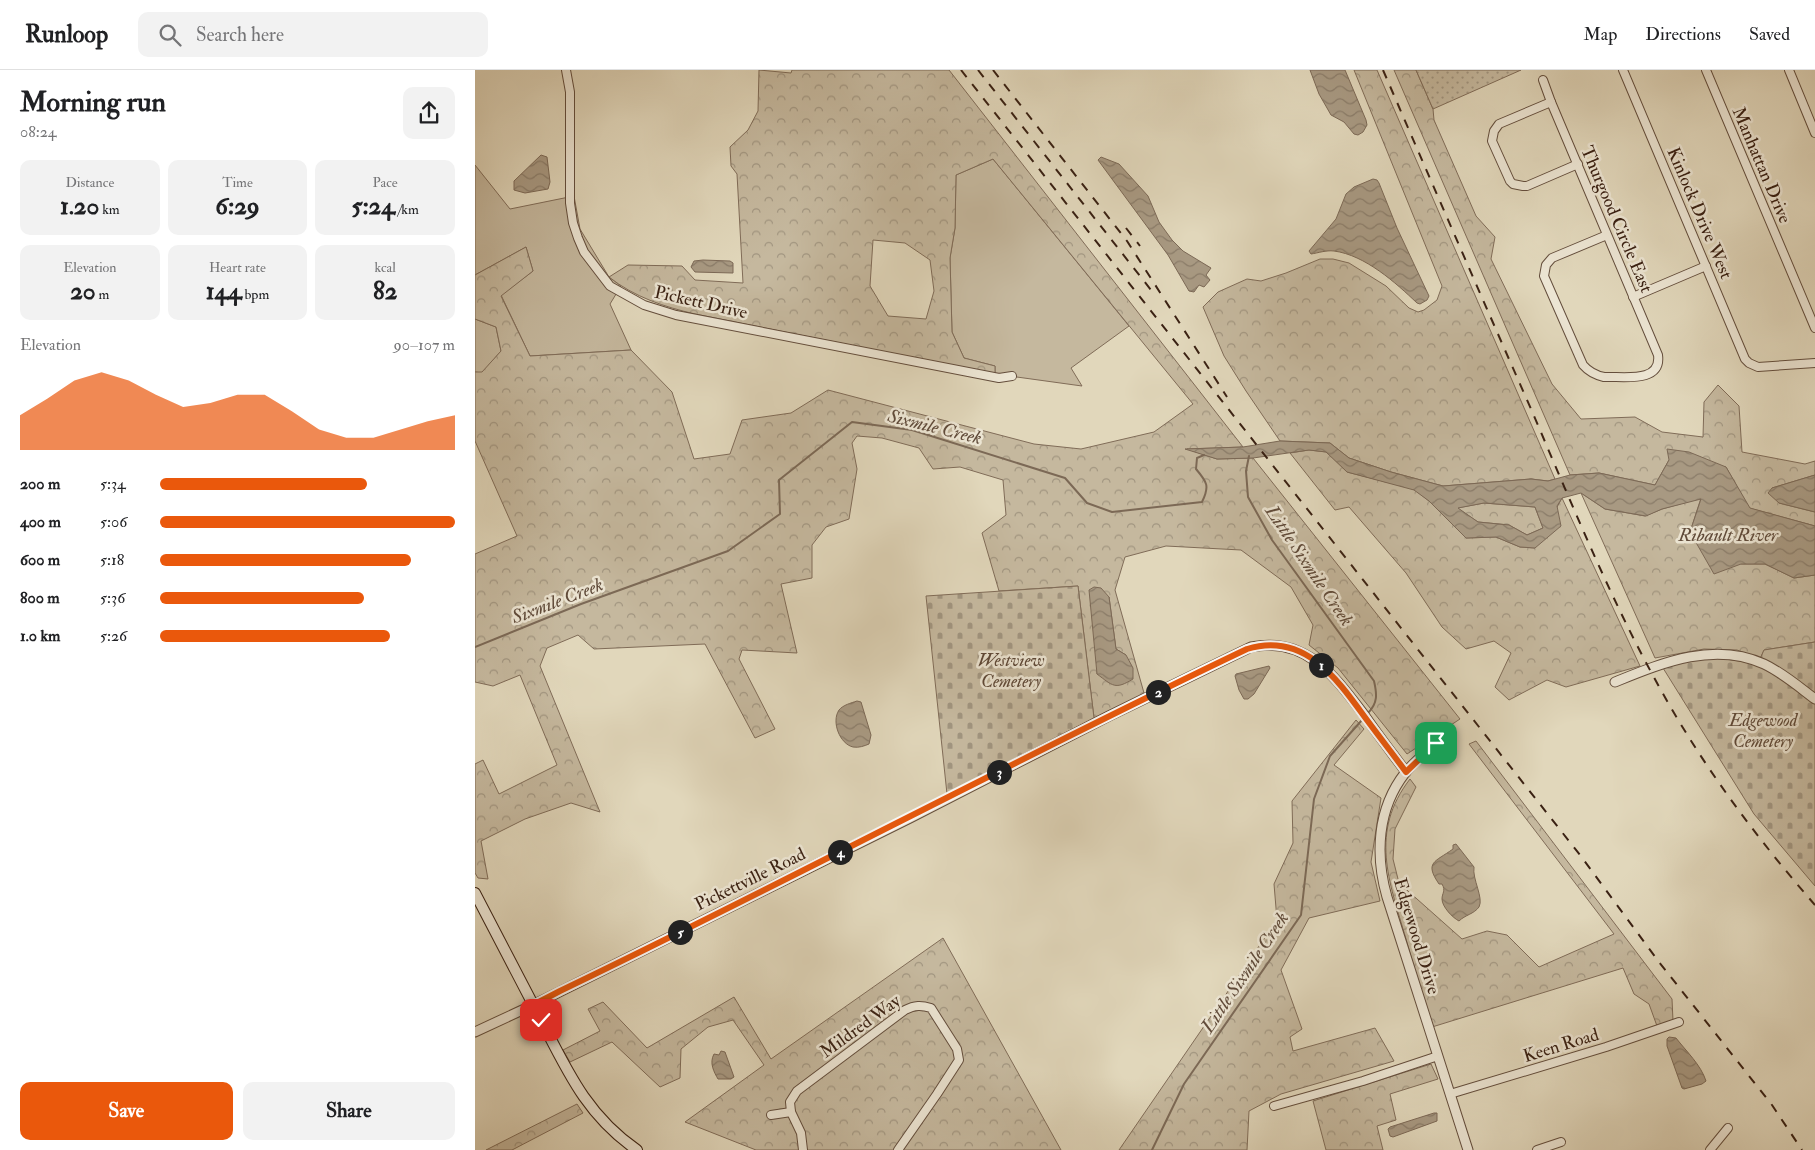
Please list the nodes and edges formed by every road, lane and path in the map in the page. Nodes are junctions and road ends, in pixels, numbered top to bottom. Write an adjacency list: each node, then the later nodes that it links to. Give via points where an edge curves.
1 (566, 70): 14 (street, Pickett Drive, via 570,92 570,203 573,223 584,252 610,286 644,305 676,315 999,378)
2 (1623, 70): 10 (street, Kinlock Drive West)
3 (1706, 70): 12 (street, Manhattan Drive)
4 (1789, 70): 7 (street)
5 (1543, 80): 6 (street, Thurgood Circle East)
6 (1551, 102): 8 (street, Thurgood Circle East); 8 (street, via 1499,124 1492,140 1510,180 1518,186 1527,186)
7 (1815, 133)
8 (1577, 164): 9 (street, Thurgood Circle East)
9 (1607, 235): 11 (street, Thurgood Circle East); 11 (street, Thurgood Circle East, via 1552,258 1546,265 1544,276 1583,365 1591,372 1604,377 1643,376 1649,375 1658,365 1658,355)
10 (1706, 266): 11 (street); 13 (street, Kinlock Drive West, via 1745,359 1764,367)
11 (1633, 297)
12 (1815, 328)
13 (1815, 363)
14 (1012, 376)
15 (1615, 682): 16 (street, via 1684,657 1730,655 1763,664)
16 (1815, 699)
17 (1436, 743): 18 (street, Edgewood Drive)
18 (1406, 772): 20 (street, Pickettville Road, via 1348,693 1317,662 1286,647 1251,647); 23 (street, Edgewood Drive, via 1394,790 1383,820 1380,868)
19 (475, 893): 20 (main road)
20 (533, 1005): 22 (street, Pickettville Road); 30 (main road, via 586,1101 615,1134)
21 (1679, 1022): 24 (street, Keen Road)
22 (475, 1032)
23 (1438, 1056): 24 (street, Edgewood Drive); 25 (street)
24 (1450, 1094): 33 (street, Edgewood Drive)
25 (1274, 1106)
26 (791, 1112): 27 (street); 31 (street, via 801,1133); 32 (street, Mildred Way, via 790,1102 797,1091 905,1010 914,1005 931,1008 957,1049 959,1060)
27 (771, 1115)
28 (1728, 1128): 35 (street)
29 (1561, 1142): 34 (street)
30 (637, 1150)
31 (803, 1150)
32 (898, 1150)
33 (1468, 1150)
34 (1537, 1150)
35 (1710, 1150)

